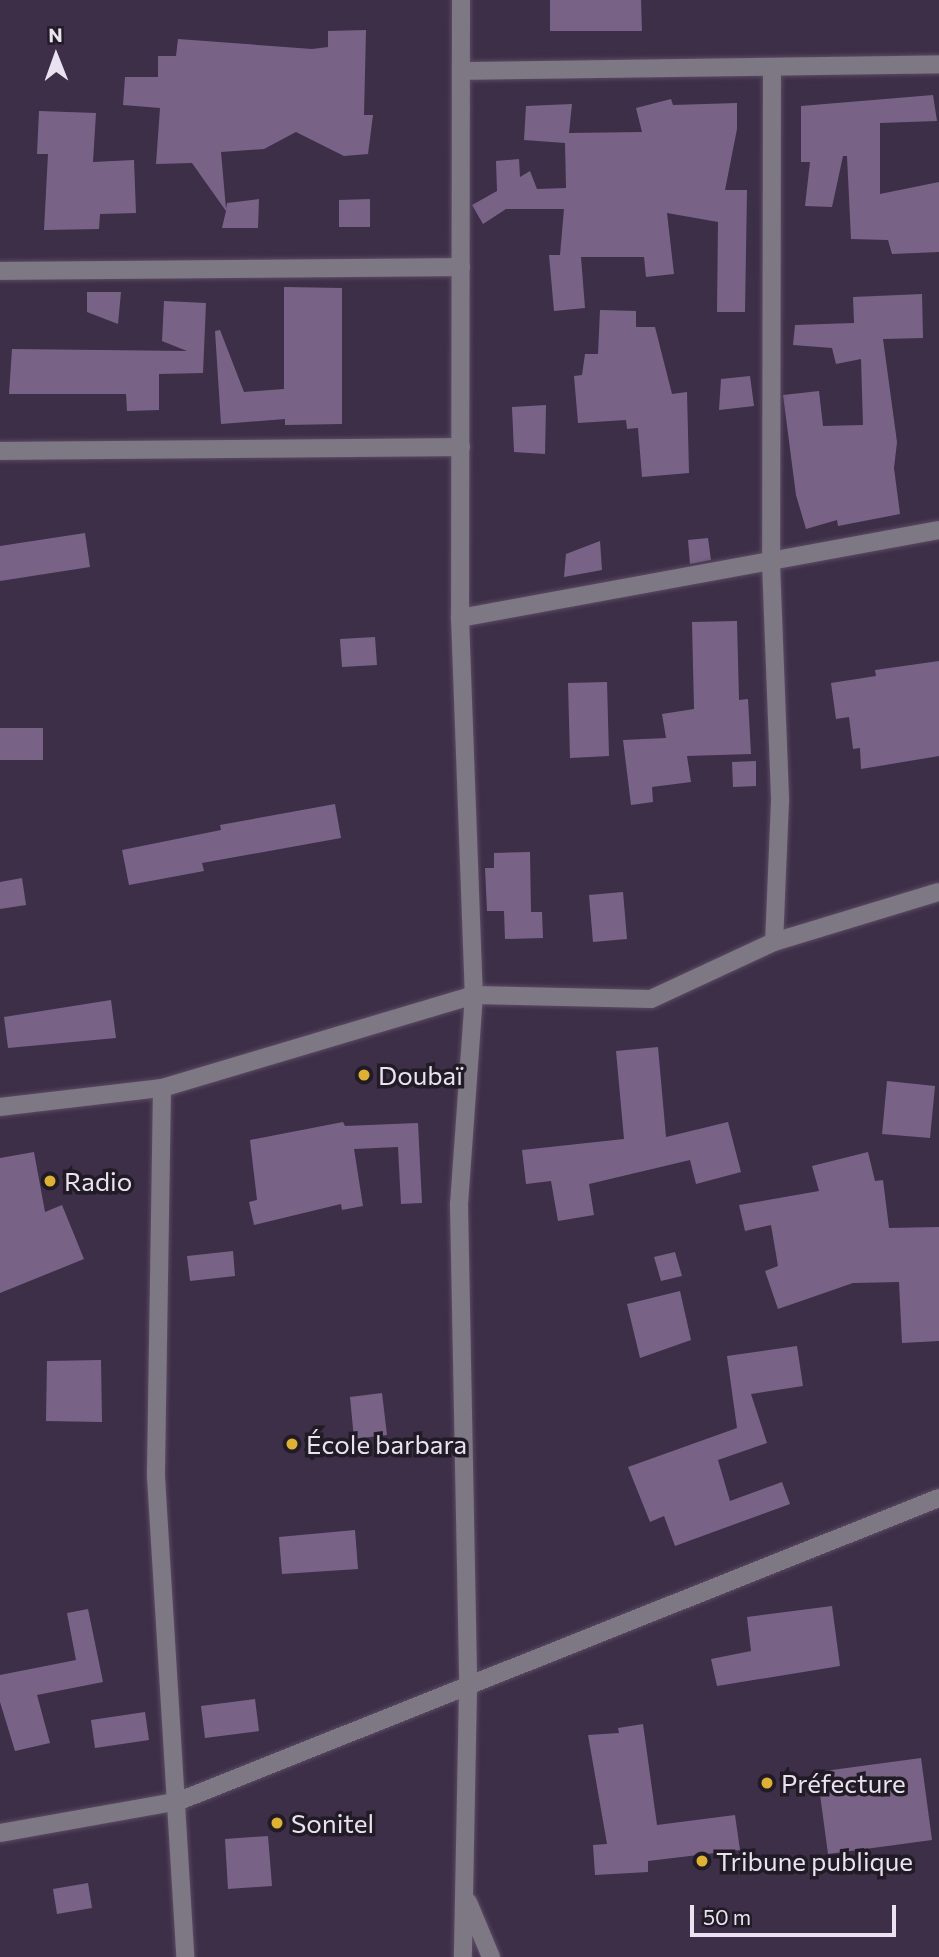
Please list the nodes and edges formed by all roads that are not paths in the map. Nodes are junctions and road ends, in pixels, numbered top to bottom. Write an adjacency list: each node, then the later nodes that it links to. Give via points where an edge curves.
1 (461, 0): 4 (street)
2 (939, 64): 3 (street)
3 (772, 67): 4 (street); 10 (street)
4 (461, 71): 5 (street)
5 (461, 267): 6 (street); 7 (street)
6 (0, 271)
7 (461, 447): 8 (street); 11 (street)
8 (0, 451)
9 (939, 530): 10 (street)
10 (771, 563): 11 (street); 13 (street, via 780,801)
11 (460, 618): 14 (street)
12 (939, 892): 13 (street)
13 (774, 942): 14 (street, via 651,999)
14 (474, 995): 15 (street); 18 (street, via 459,1204)
15 (162, 1088): 16 (street); 19 (street, via 156,1477)
16 (0, 1107)
17 (939, 1499): 18 (street)
18 (468, 1689): 19 (street); 21 (street)
19 (179, 1801): 20 (street); 22 (street)
20 (0, 1833)
21 (465, 1895): 23 (street); 24 (street)
22 (185, 1957)
23 (463, 1957)
24 (491, 1957)

